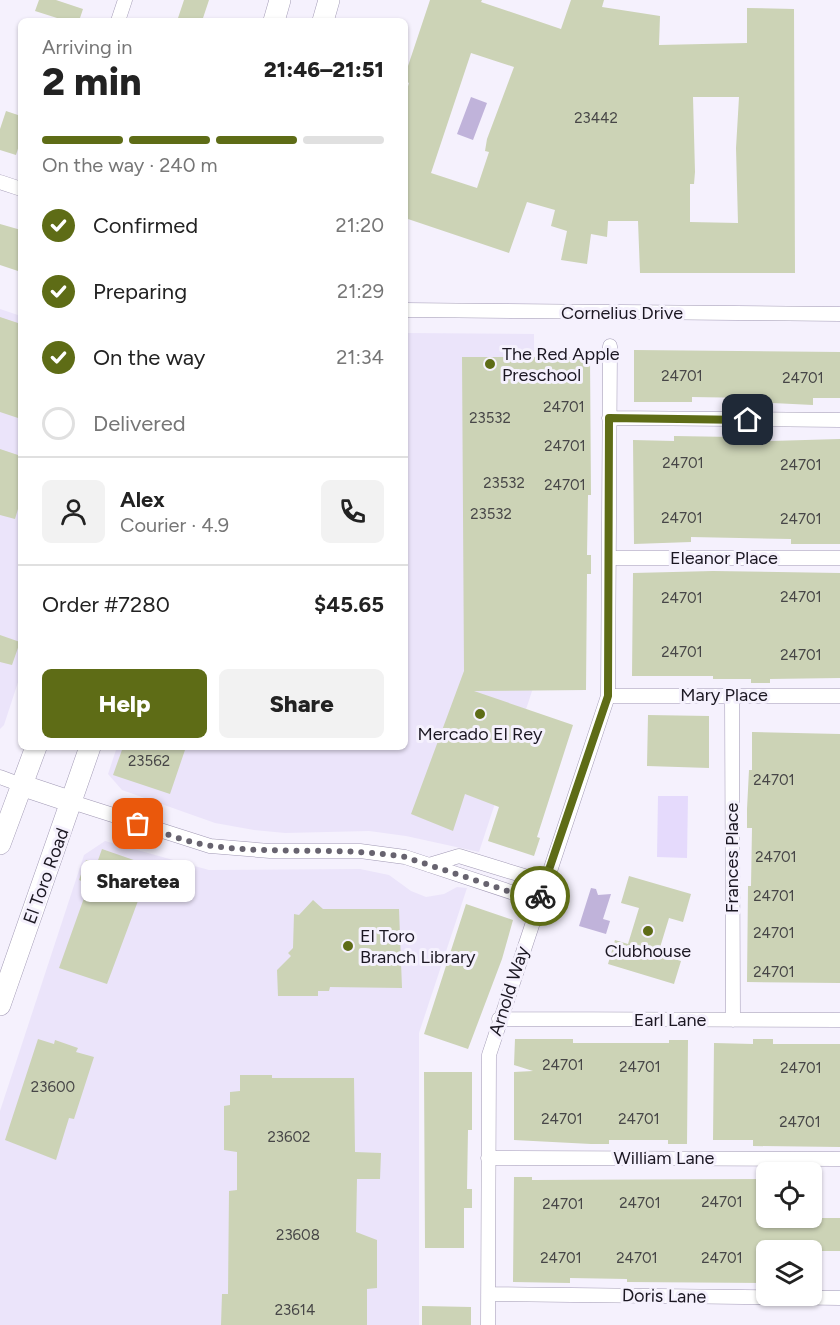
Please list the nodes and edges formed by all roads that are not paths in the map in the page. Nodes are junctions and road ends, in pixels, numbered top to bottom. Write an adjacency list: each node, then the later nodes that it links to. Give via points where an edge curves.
1 (125, 0): 4 (street)
2 (280, 0): 5 (main road)
3 (329, 0): 6 (main road)
4 (119, 18)
5 (275, 18)
6 (324, 18)
7 (0, 182): 8 (street)
8 (18, 188)
9 (408, 310): 10 (street, Cornelius Drive)
10 (840, 314)
11 (610, 346): 12 (street, Arnold Way)
12 (609, 418): 13 (street); 14 (street, Arnold Way)
13 (840, 420)
14 (609, 558): 15 (street, Eleanor Place); 17 (street, Arnold Way)
15 (840, 558)
16 (732, 695): 17 (street, Mary Place); 18 (street, Mary Place); 30 (street, Frances Place)
17 (608, 696): 26 (street, Arnold Way)
18 (840, 696)
19 (35, 750): 22 (main road)
20 (89, 750): 23 (main road, El Toro Road)
21 (0, 777): 22 (street)
22 (24, 786): 23 (main road); 24 (main road)
23 (72, 802): 25 (street, via 210,846 371,852); 28 (main road, El Toro Road)
24 (0, 844)
25 (429, 865): 26 (street, via 459,856); 27 (street)
26 (544, 882): 27 (street, Arnold Way)
27 (538, 901): 29 (street, Arnold Way)
28 (0, 1005)
29 (499, 1019): 30 (street, Earl Lane); 32 (street, Arnold Way, via 489,1055)
30 (733, 1020): 31 (street, Earl Lane)
31 (840, 1020)
32 (488, 1158): 33 (street, William Lane); 34 (street, Arnold Way)
33 (840, 1159)
34 (488, 1294): 35 (street, Doris Lane); 36 (street, Arnold Way)
35 (840, 1298)
36 (488, 1325)

